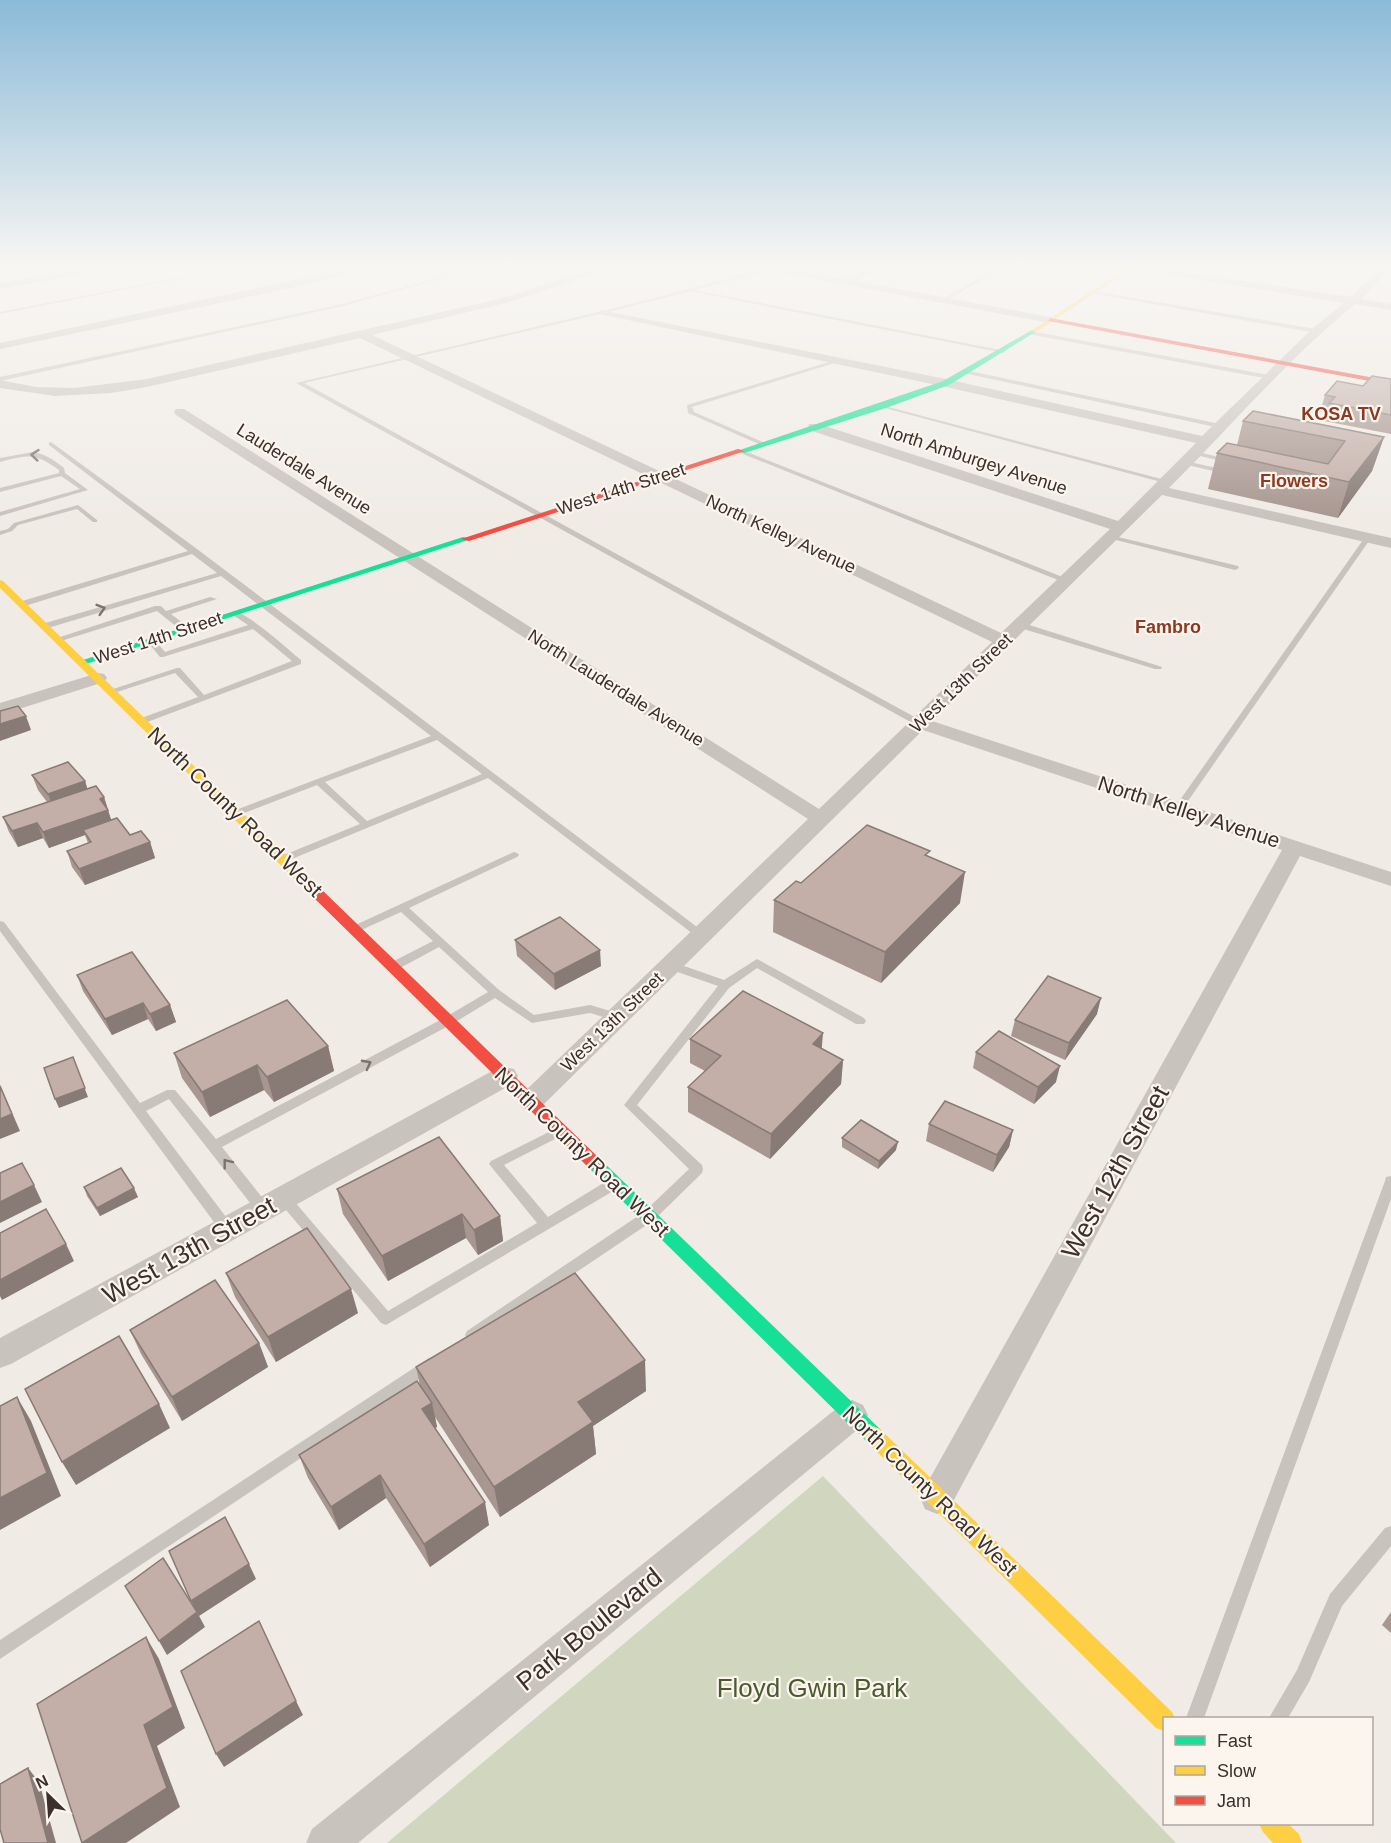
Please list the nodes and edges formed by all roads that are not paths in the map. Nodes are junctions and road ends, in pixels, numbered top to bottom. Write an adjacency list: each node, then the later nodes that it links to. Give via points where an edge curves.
1 (135, 350): 16 (lane)
2 (295, 350): 19 (street, via 104,390 39,391)
3 (394, 350): 11 (street, North Kelley Avenue)
4 (438, 350): 11 (lane)
5 (786, 350): 12 (street)
6 (998, 350): 10 (lane)
7 (1122, 350): 15 (lane)
8 (1213, 350): 13 (street)
9 (1296, 350): 13 (street, West 13th Street)
10 (1003, 351): 14 (street, West 14th Street)
11 (408, 357): 32 (street, North Kelley Avenue); 36 (lane, via 299,383)
12 (838, 361): 17 (street); 25 (lane, via 689,406 691,413)
13 (1283, 363): 15 (street, West 13th Street); 18 (street)
14 (965, 372): 17 (street, West 14th Street); 22 (lane)
15 (1269, 377): 22 (street, West 13th Street)
16 (0, 379)
17 (946, 383): 20 (street, West 14th Street); 27 (street)
18 (1391, 383)
19 (0, 384)
20 (883, 406): 23 (street, West 14th Street); 33 (lane)
21 (180, 412): 43 (street, Lauderdale Avenue)
22 (1220, 426): 27 (street, West 13th Street)
23 (814, 428): 25 (street, West 14th Street); 38 (street, North Amburgey Avenue)
24 (51, 444): 42 (lane)
25 (763, 444): 26 (street, West 14th Street)
26 (740, 451): 32 (street, West 14th Street); 46 (lane)
27 (1194, 452): 29 (lane); 31 (lane); 33 (street, West 13th Street)
28 (0, 460): 30 (lane, one-way to 28, via 62,469 37,453)
29 (1238, 462)
30 (62, 474): 34 (lane); 35 (lane, via 85,490)
31 (1239, 475)
32 (660, 477): 36 (street, West 14th Street); 59 (street, North Kelley Avenue)
33 (1163, 486): 38 (street, West 13th Street); 40 (street)
34 (0, 490)
35 (0, 514)
36 (539, 516): 43 (street, West 14th Street); 69 (lane)
37 (95, 521): 39 (lane, via 78,507 16,524)
38 (1115, 532): 44 (lane); 46 (street, West 13th Street)
39 (0, 533)
40 (1367, 538): 41 (street); 73 (lane)
41 (1391, 543)
42 (194, 551): 45 (lane); 49 (lane)
43 (410, 557): 50 (street, West 14th Street); 75 (street, North Lauderdale Avenue)
44 (1235, 568)
45 (223, 573): 50 (lane); 54 (lane, one-way to 45)
46 (1066, 580): 53 (street, West 13th Street)
47 (0, 583): 49 (street, North County Road West)
48 (213, 599): 51 (lane)
49 (22, 604): 54 (street, North County Road West)
50 (263, 604): 52 (street, West 14th Street); 70 (lane)
51 (166, 613): 56 (lane); 57 (lane, via 158,608)
52 (236, 613): 55 (lane); 56 (street, West 14th Street)
53 (1020, 625): 59 (street, West 13th Street); 62 (lane)
54 (45, 626): 57 (street, North County Road West)
55 (256, 627): 60 (lane, via 200,647); 66 (lane, via 298,662)
56 (185, 629): 58 (street, West 14th Street)
57 (58, 639): 61 (street, North County Road West)
58 (150, 640): 60 (lane); 61 (street, West 14th Street)
59 (1004, 640): 69 (street, West 13th Street)
60 (163, 655): 63 (lane)
61 (82, 662): 64 (street, North County Road West)
62 (1158, 668)
63 (177, 670): 65 (lane); 66 (lane)
64 (98, 678): 65 (street, North County Road West); 67 (street, West 14th Street)
65 (111, 691): 68 (street, North County Road West)
66 (203, 698): 68 (lane)
67 (0, 709)
68 (142, 721): 74 (street, North County Road West)
69 (919, 723): 73 (street, North Kelley Avenue); 75 (street, West 13th Street)
70 (438, 736): 71 (lane); 72 (lane)
71 (488, 775): 76 (lane); 84 (lane)
72 (318, 782): 74 (lane); 76 (lane)
73 (1178, 809): 77 (street, North Kelley Avenue)
74 (236, 813): 79 (street, North County Road West)
75 (821, 819): 84 (street, West 13th Street)
76 (366, 825): 79 (lane)
77 (1294, 847): 80 (street, North Kelley Avenue); 108 (street, West 12th Street)
78 (514, 855): 81 (lane)
79 (283, 859): 83 (street, North County Road West)
80 (1391, 879)
81 (402, 907): 83 (lane); 85 (lane)
82 (0, 924): 95 (lane)
83 (355, 929): 87 (street, North County Road West)
84 (701, 935): 86 (street, West 13th Street)
85 (440, 942): 87 (lane); 89 (lane)
86 (670, 965): 88 (lane); 90 (street, West 13th Street)
87 (393, 967): 92 (street, North County Road West)
88 (724, 985): 91 (lane, via 757,963); 101 (lane, via 630,1105 697,1169)
89 (495, 993): 90 (lane, via 532,1019 590,1008); 92 (lane)
90 (618, 1017): 94 (street, West 13th Street)
91 (860, 1020)
92 (448, 1021): 93 (street, North County Road West); 97 (lane, one-way to 92)
93 (505, 1076): 94 (street, North County Road West); 100 (street, West 13th Street)
94 (531, 1101): 96 (street, North County Road West)
95 (138, 1109): 97 (lane, via 171,1093); 103 (lane)
96 (561, 1131): 99 (street, North County Road West); 102 (lane, via 495,1164)
97 (214, 1146): 100 (lane, one-way to 97)
98 (1391, 1181): 111 (lane)
99 (615, 1183): 101 (street, North County Road West); 102 (lane)
100 (273, 1204): 102 (lane, via 386,1319); 103 (street, West 13th Street)
101 (649, 1216): 104 (lane); 107 (street, North County Road West)
102 (546, 1224)
103 (227, 1229): 105 (street, West 13th Street)
104 (462, 1341)
105 (0, 1354)
106 (442, 1354): 110 (lane)
107 (852, 1414): 108 (street, North County Road West); 115 (street, Park Boulevard)
108 (937, 1497): 113 (street, North County Road West)
109 (1391, 1534): 112 (lane, via 1336,1600 1303,1676)
110 (0, 1650)
111 (1196, 1717)
112 (1279, 1717)
113 (1163, 1719)
114 (1271, 1825): 116 (street)
115 (326, 1843)
116 (1290, 1843)

